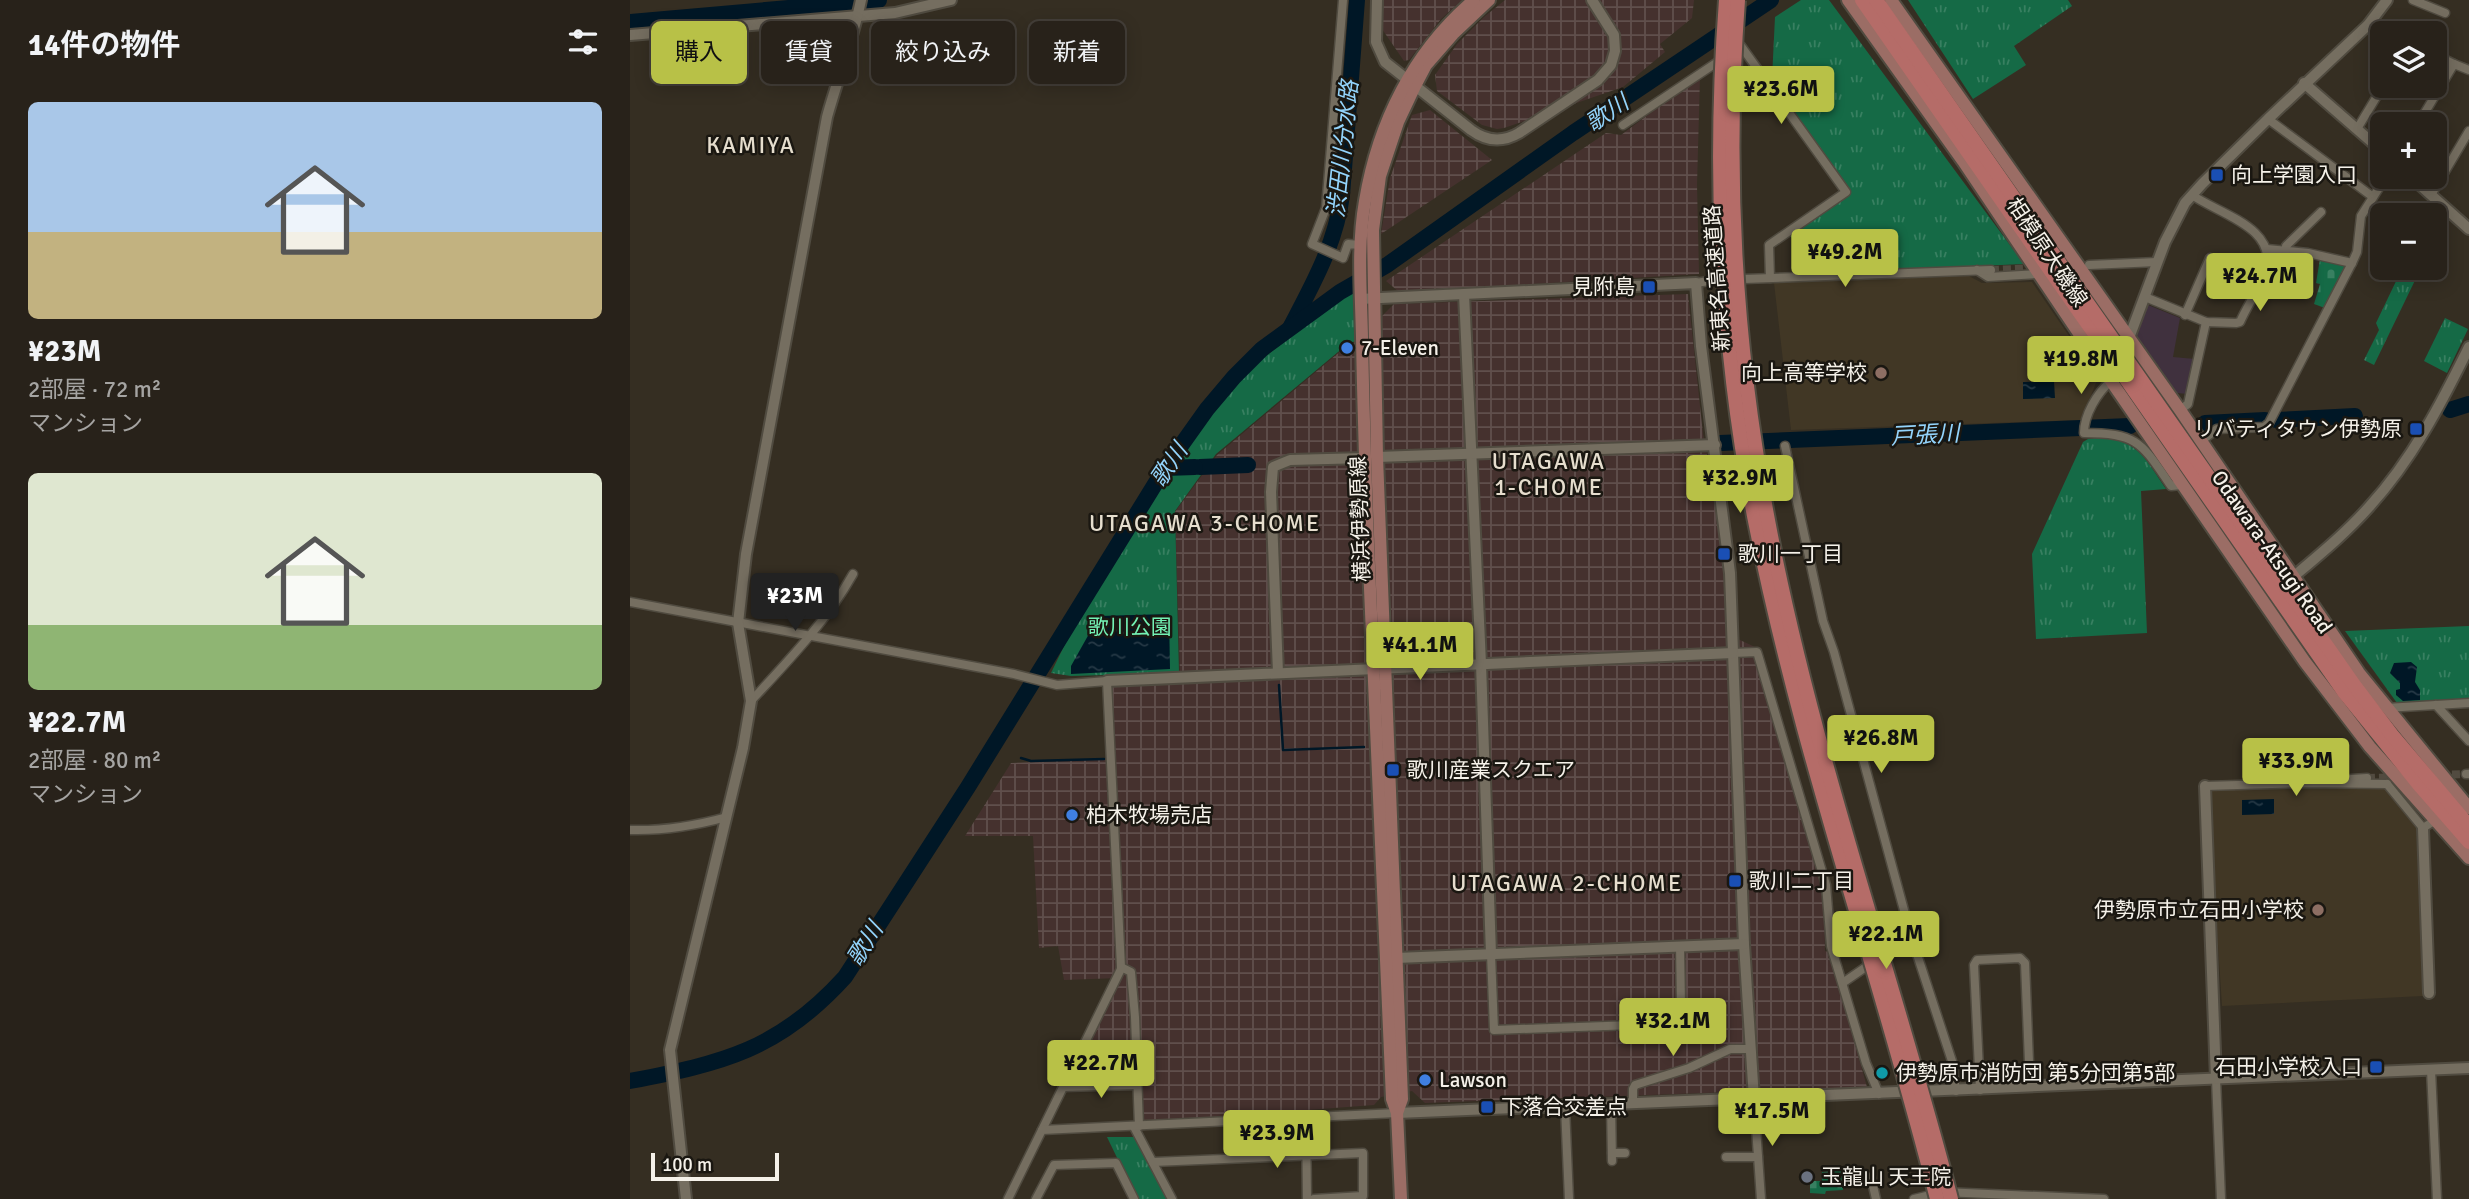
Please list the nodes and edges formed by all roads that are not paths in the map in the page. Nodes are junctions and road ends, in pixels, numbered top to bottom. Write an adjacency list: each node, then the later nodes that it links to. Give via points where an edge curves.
1 (861, 0): 17 (street)
2 (951, 0): 17 (street, via 895,13)
3 (1343, 0): 39 (street, via 1326,208 1312,244 1343,258 1348,244)
4 (1377, 0): 23 (street, via 1378,49 1390,67)
5 (1474, 0): 23 (main road, 横浜伊勢原線, via 1430,45)
6 (1489, 0): 23 (main road, 横浜伊勢原線)
7 (1592, 0): 23 (street, via 1614,35 1611,65 1598,80 1511,138 1481,137)
8 (1726, 0): 139 (highway, 新東名高速道路, bridge, via 1720,162 1723,254 1733,381 1754,520 1811,755)
9 (1738, 0): 140 (highway, 新東名高速道路, bridge, via 1732,163 1735,254 1746,380 1767,517 1826,760)
10 (1848, 0): 48 (main road, 相模原大磯線)
11 (1862, 0): 90 (highway, Odawara-Atsugi Road, via 2344,692)
12 (1876, 0): 88 (highway, Odawara-Atsugi Road, via 2354,685)
13 (1891, 0): 56 (main road, 相模原大磯線)
14 (2387, 0): 18 (street)
15 (2413, 0): 16 (street)
16 (2439, 13)
17 (858, 14): 19 (street); 69 (street, via 825,130 746,554)
18 (2368, 25): 24 (street)
19 (630, 35)
20 (2447, 60): 21 (street)
21 (2454, 64): 22 (street); 26 (street)
22 (2469, 70)
23 (1410, 83): 39 (main road, 横浜伊勢原線, via 1380,176)
24 (2304, 83): 27 (street); 29 (street)
25 (2376, 98): 29 (street)
26 (2425, 112)
27 (2267, 119): 34 (street); 36 (street)
28 (1623, 125): 49 (street, via 1741,46 1846,192 1769,245)
29 (2357, 129): 31 (street)
30 (2469, 131): 35 (street)
31 (2370, 140)
32 (2378, 189): 36 (street)
33 (2424, 189): 35 (street)
34 (2192, 195): 40 (street, via 2241,222); 43 (street)
35 (2431, 195): 38 (street)
36 (2373, 197): 44 (street, via 2361,216)
37 (2321, 212): 41 (street)
38 (2469, 227)
39 (1366, 247): 51 (main road, 横浜伊勢原線); 51 (main road, 横浜伊勢原線, via 1359,260)
40 (2267, 249): 41 (street); 55 (street, via 2266,270 2248,297 2240,322)
41 (2286, 250): 44 (street)
42 (2210, 258): 54 (street)
43 (2157, 262): 45 (street); 53 (street)
44 (2352, 263): 60 (street, via 2269,423 2217,429)
45 (2089, 265)
46 (1991, 270): 47 (street)
47 (1977, 271): 48 (street, via 1988,277); 49 (street)
48 (2038, 274): 58 (main road, 相模原大磯線)
49 (1770, 278): 50 (street)
50 (1696, 283): 52 (street); 61 (street)
51 (1366, 294): 52 (street); 64 (main road, 横浜伊勢原線)
52 (1464, 294): 63 (street)
53 (2145, 297): 54 (street); 56 (street)
54 (2185, 315): 55 (street)
55 (2206, 321): 59 (street, via 2188,404)
56 (2129, 338): 59 (main road, 相模原大磯線)
57 (2469, 347): 67 (street, via 2427,428 2395,476 2344,533)
58 (2111, 381): 65 (main road, 相模原大磯線); 65 (street, via 2100,393 2084,429 2136,442 2171,486)
59 (2180, 410): 60 (main road, 相模原大磯線)
60 (2201, 441): 67 (main road, 相模原大磯線)
61 (1715, 445): 63 (street); 71 (street, via 1730,573)
62 (1784, 446): 93 (street, via 1823,621)
63 (1472, 453): 64 (street); 72 (street)
64 (1371, 458): 73 (main road, 横浜伊勢原線); 74 (street, via 1290,460 1273,467)
65 (2182, 485): 82 (main road, 相模原大磯線)
66 (853, 574): 70 (street)
67 (2293, 577): 79 (main road, 相模原大磯線)
68 (630, 602): 69 (street)
69 (738, 623): 70 (street); 76 (street)
70 (811, 636): 75 (street, via 1057,685); 76 (street)
71 (1732, 653): 72 (street); 95 (street); 100 (street, via 1757,652 1826,885 1831,946)
72 (1481, 664): 73 (street); 97 (street)
73 (1380, 669): 74 (street); 98 (main road, 横浜伊勢原線); 116 (main road, 横浜伊勢原線, via 1392,1099)
74 (1278, 673): 75 (street)
75 (1107, 681): 99 (street)
76 (751, 701): 86 (street)
77 (2469, 703): 78 (street)
78 (2436, 705): 79 (street); 80 (street)
79 (2386, 708): 85 (main road, 相模原大磯線)
80 (2469, 740)
81 (2367, 778): 83 (street, via 2336,780)
82 (2390, 778): 83 (street); 87 (main road, 相模原大磯線)
83 (2334, 785): 84 (street)
84 (2205, 786): 105 (street)
85 (2469, 808)
86 (727, 817): 89 (street, via 692,826); 127 (street, via 670,1050)
87 (2429, 824): 91 (main road, 相模原大磯線); 101 (street)
88 (2469, 826)
89 (630, 830)
90 (2469, 842)
91 (2469, 858)
92 (1906, 889): 93 (street)
93 (1903, 905): 94 (street)
94 (1911, 936): 100 (street); 110 (street, via 1952,1060)
95 (1744, 944): 96 (street); 102 (street)
96 (1680, 946): 97 (street); 97 (street, via 1681,1005 1633,1025 1494,1030)
97 (1491, 954): 98 (street)
98 (1396, 958): 116 (main road, 横浜伊勢原線, via 1402,1099)
99 (1121, 967): 106 (street, via 1131,972); 107 (street)
100 (1844, 982): 111 (street)
101 (2429, 993)
102 (1751, 1049): 112 (street); 113 (street, via 1730,1049 1635,1086)
103 (2469, 1068): 104 (street)
104 (2431, 1070): 105 (street); 143 (street)
105 (2216, 1079): 108 (street); 142 (street)
106 (1137, 1085): 107 (street); 118 (street)
107 (1063, 1087): 119 (street)
108 (2030, 1087): 109 (street); 109 (street, via 2025,963 2020,958 1977,960)
109 (1980, 1090): 110 (street)
110 (1956, 1091): 111 (street)
111 (1878, 1094): 112 (street)
112 (1754, 1099): 113 (street); 123 (street)
113 (1633, 1104): 114 (street)
114 (1611, 1105): 115 (street); 120 (street, via 1612,1157)
115 (1565, 1107): 116 (street); 135 (street)
116 (1397, 1114): 117 (street); 134 (main road, 横浜伊勢原線)
117 (1306, 1119): 118 (street); 121 (street)
118 (1137, 1126): 119 (street); 124 (street)
119 (1042, 1130): 128 (street)
120 (1625, 1153)
121 (1306, 1154): 124 (street); 132 (street); 133 (street, via 1363,1153 1363,1196)
122 (1726, 1157): 123 (street)
123 (1758, 1157): 136 (street)
124 (1153, 1162): 131 (street)
125 (1874, 1180): 137 (street)
126 (1980, 1196): 138 (street, via 1943,1192); 141 (street)
127 (686, 1199)
128 (1008, 1199)
129 (1037, 1199): 130 (street, via 1054,1165 1116,1163)
130 (1134, 1199)
131 (1172, 1199)
132 (1307, 1199)
133 (1314, 1199)
134 (1401, 1199)
135 (1569, 1199)
136 (1760, 1199)
137 (1876, 1199)
138 (1914, 1199)
139 (1937, 1199)
140 (1951, 1199)
141 (2104, 1199)
142 (2221, 1199)
143 (2437, 1199)

